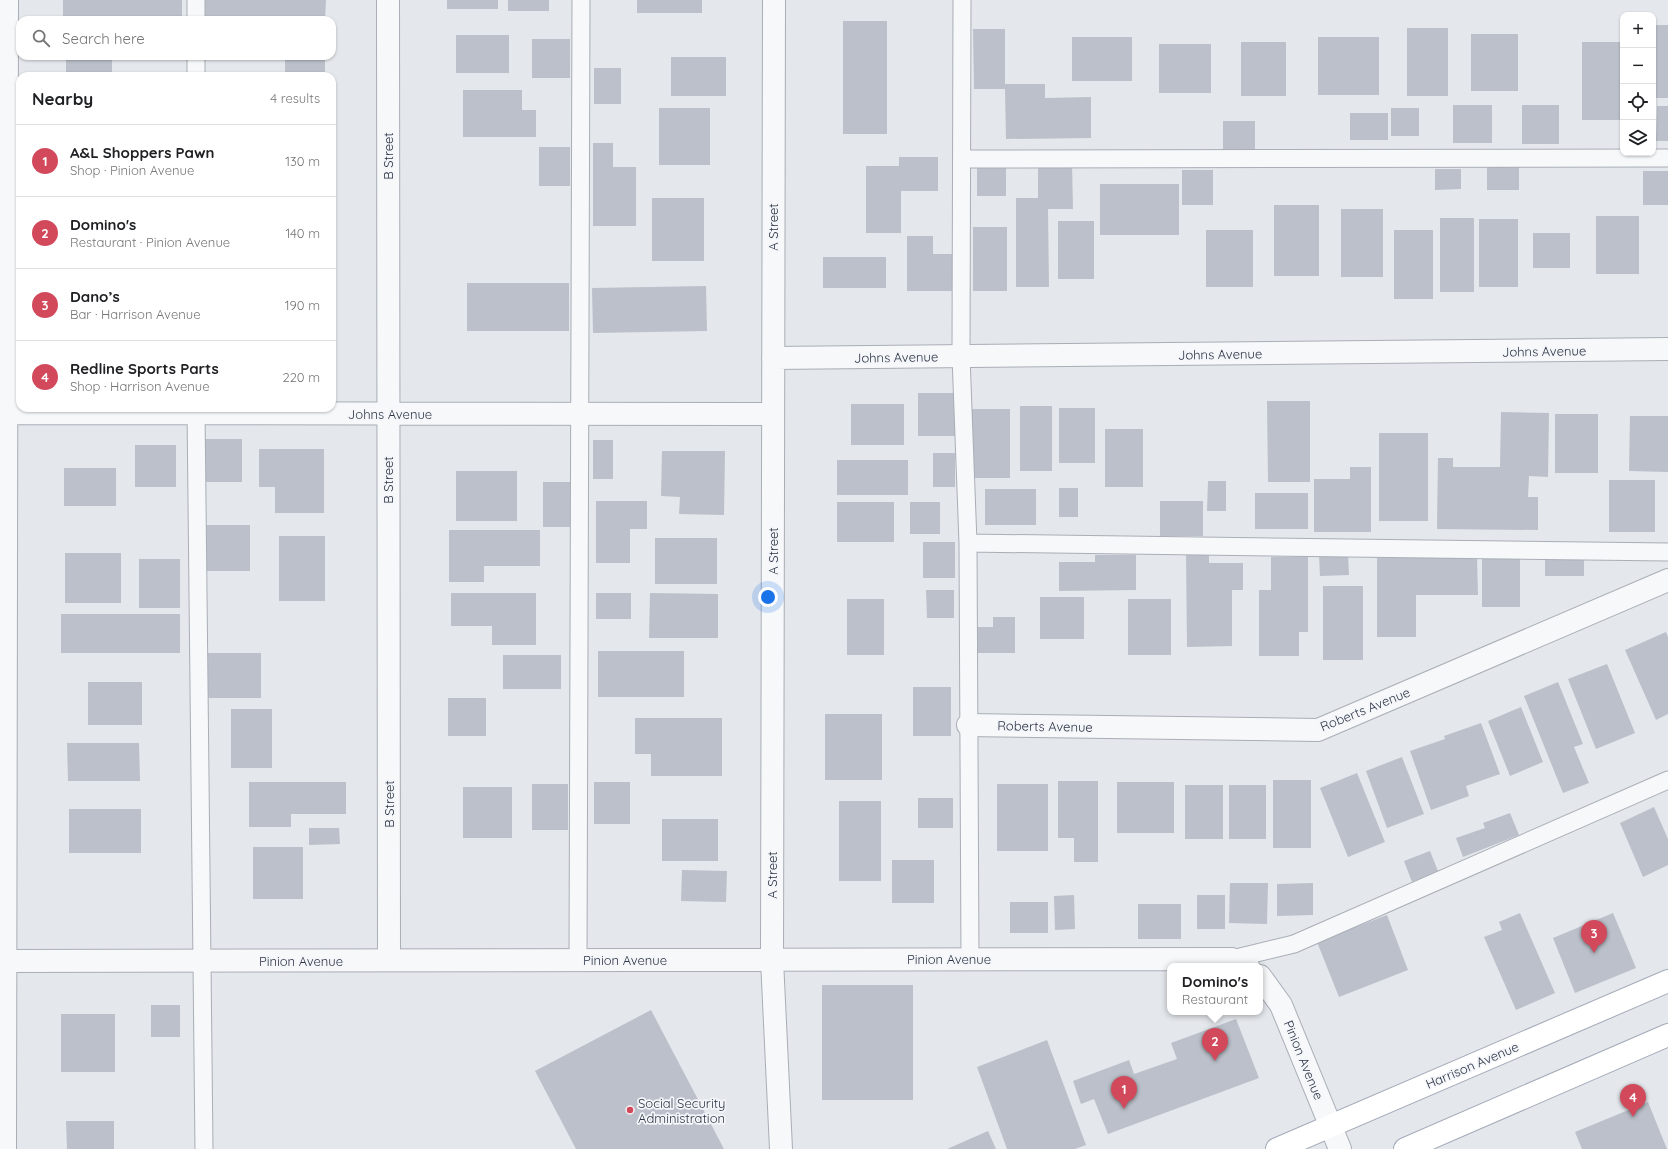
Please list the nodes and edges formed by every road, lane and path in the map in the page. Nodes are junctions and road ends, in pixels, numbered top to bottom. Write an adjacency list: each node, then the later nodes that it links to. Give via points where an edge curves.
1 (7, 0): 18 (street)
2 (196, 0): 7 (lane)
3 (388, 0): 19 (street, B Street)
4 (581, 0): 20 (lane)
5 (774, 0): 14 (street, A Street)
6 (962, 0): 11 (lane)
7 (196, 16)
8 (196, 60): 9 (lane)
9 (196, 72)
10 (1668, 158): 11 (lane)
11 (963, 159): 13 (lane)
12 (1668, 349): 13 (street, Johns Avenue)
13 (961, 356): 14 (street, Johns Avenue); 23 (lane)
14 (773, 358): 21 (street, A Street)
15 (101, 412): 18 (street, Johns Avenue)
16 (196, 412): 33 (lane)
17 (260, 412): 19 (street, Johns Avenue)
18 (6, 413): 22 (street)
19 (388, 414): 20 (street, Johns Avenue); 29 (street, B Street)
20 (579, 414): 21 (street, Johns Avenue); 30 (lane)
21 (773, 414): 31 (street, A Street)
22 (3, 480): 32 (street)
23 (968, 543): 24 (lane); 26 (lane)
24 (1668, 552)
25 (1668, 580): 26 (street, Roberts Avenue, via 1318,730)
26 (968, 725): 28 (lane)
27 (1668, 780): 34 (lane, via 1294,944)
28 (970, 959): 31 (street, Pinion Avenue); 34 (street, Pinion Avenue)
29 (389, 960): 30 (street, Pinion Avenue); 33 (street, Pinion Avenue)
30 (578, 960): 31 (street, Pinion Avenue)
31 (772, 960): 41 (street, A Street)
32 (3, 961): 33 (street, Pinion Avenue); 39 (street)
33 (202, 961): 40 (lane)
34 (1240, 962)
35 (1263, 980): 38 (street, Pinion Avenue, via 1281,1005)
36 (1668, 981): 38 (main road, Harrison Avenue)
37 (1668, 1035): 44 (main road)
38 (1330, 1125): 42 (main road, Harrison Avenue); 43 (street, Pinion Avenue)
39 (5, 1149)
40 (204, 1149)
41 (781, 1149)
42 (1277, 1149)
43 (1340, 1149)
44 (1405, 1149)

